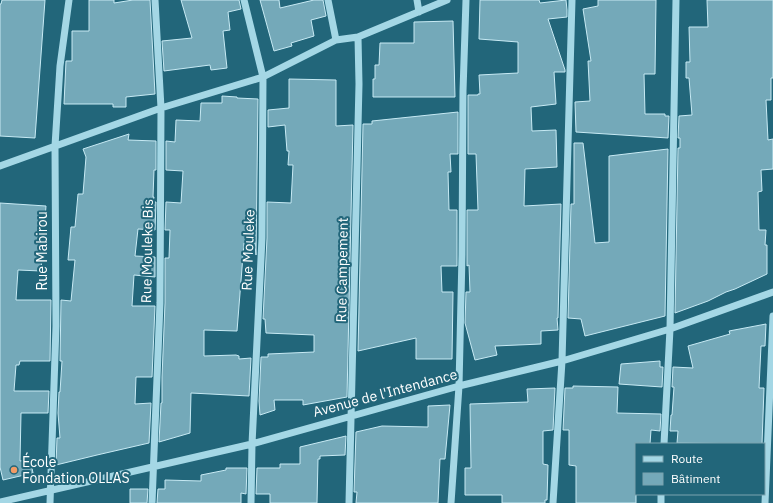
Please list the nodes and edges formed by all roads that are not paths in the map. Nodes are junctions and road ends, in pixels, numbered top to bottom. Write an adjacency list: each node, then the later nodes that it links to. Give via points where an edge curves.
1 (69, 0): 15 (street, Rue Mabirou, via 60,66)
2 (155, 0): 14 (street, Rue Mouleke Bis)
3 (244, 0): 13 (street, Rue Mouleke)
4 (328, 0): 12 (street)
5 (417, 0): 10 (street)
6 (447, 0): 10 (street)
7 (466, 0): 21 (street)
8 (572, 0): 20 (street)
9 (676, 0): 19 (street)
10 (419, 12): 11 (street)
11 (358, 37): 12 (street); 22 (street, Rue Campement)
12 (336, 40): 13 (street)
13 (263, 77): 14 (street); 24 (street, Rue Mouleke, via 262,238)
14 (161, 108): 15 (street); 25 (street, Rue Mouleke Bis, via 160,303)
15 (55, 146): 16 (street); 26 (street, Rue Mabirou, via 56,326)
16 (0, 166)
17 (773, 292): 19 (street, Avenue de l'Intendance)
18 (773, 316): 34 (street)
19 (670, 329): 20 (street, Avenue de l'Intendance); 23 (street)
20 (562, 361): 21 (street, Avenue de l'Intendance); 33 (street)
21 (459, 386): 22 (street, Avenue de l'Intendance); 32 (street)
22 (352, 415): 24 (street, Avenue de l'Intendance); 31 (street, Rue Campement)
23 (664, 443)
24 (252, 444): 25 (street, Avenue de l'Intendance); 30 (street, Rue Mouleke)
25 (154, 466): 26 (street, Avenue de l'Intendance); 29 (street, Rue Mouleke Bis)
26 (51, 490): 27 (street, Avenue de l'Intendance); 28 (street, Rue Mabirou)
27 (0, 502)
28 (50, 503)
29 (152, 503)
30 (251, 503)
31 (350, 503)
32 (451, 503)
33 (553, 503)
34 (765, 503)

